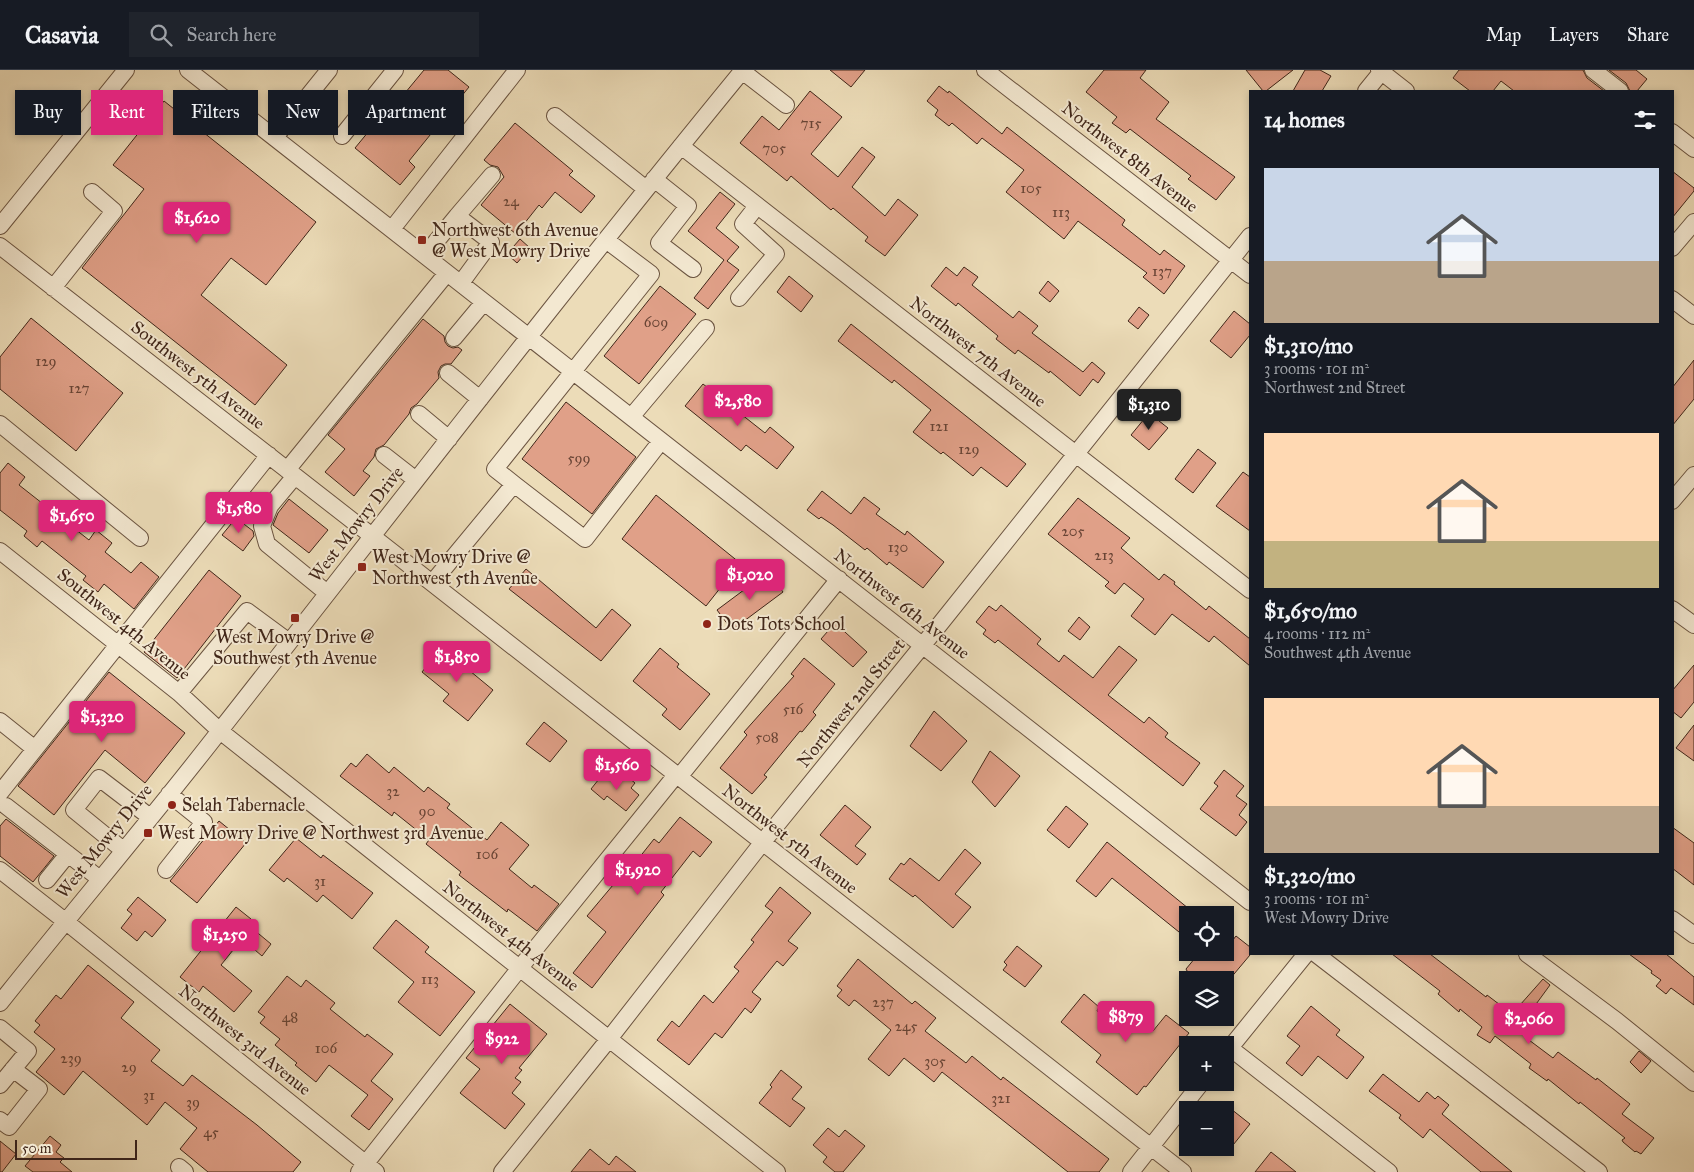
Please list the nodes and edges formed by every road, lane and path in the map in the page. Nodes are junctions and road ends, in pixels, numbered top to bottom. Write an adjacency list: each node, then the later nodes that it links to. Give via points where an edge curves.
1 (126, 70): 26 (street)
2 (188, 70): 17 (street, Northwest 6th Avenue)
3 (329, 70): 17 (street)
4 (395, 70): 16 (street)
5 (985, 70): 33 (street, Northwest 8th Avenue)
6 (1593, 70): 12 (street)
7 (742, 71): 13 (street); 18 (street, West Mowry Drive)
8 (1381, 71): 10 (street); 11 (street)
9 (509, 73): 27 (street)
10 (1367, 90)
11 (1405, 90)
12 (1619, 90)
13 (786, 105)
14 (555, 116): 21 (street)
15 (1674, 134): 19 (street)
16 (342, 136)
17 (275, 137): 27 (street, Northwest 6th Avenue)
18 (681, 146): 21 (street, West Mowry Drive); 23 (street, Northwest 7th Avenue)
19 (1694, 149)
20 (492, 175): 24 (street)
21 (650, 184): 29 (street, West Mowry Drive); 34 (street, via 688,206 659,243)
22 (92, 192): 38 (street, via 114,211)
23 (757, 206): 39 (street, via 743,224 776,254); 54 (street, Northwest 7th Avenue)
24 (457, 216): 32 (street); 37 (street, via 492,242)
25 (1694, 222): 31 (street)
26 (0, 226)
27 (392, 229): 32 (street, Northwest 6th Avenue)
28 (1249, 237): 33 (street, Northwest 2nd Street)
29 (606, 240): 44 (street, West Mowry Drive); 46 (street, via 651,274)
30 (0, 246): 38 (street, Southwest 5th Avenue)
31 (1674, 246)
32 (425, 255): 35 (street, Northwest 6th Avenue)
33 (1231, 260): 36 (street, Northwest 8th Avenue); 54 (street, Northwest 2nd Street)
34 (694, 270)
35 (447, 273): 37 (street, Northwest 6th Avenue); 57 (street)
36 (1249, 274)
37 (461, 283): 41 (street, Northwest 6th Avenue)
38 (53, 288): 55 (street, Southwest 5th Avenue)
39 (739, 298)
40 (1674, 301): 42 (street)
41 (484, 302): 44 (street, Northwest 6th Avenue); 45 (street)
42 (1694, 316)
43 (706, 328): 50 (street)
44 (530, 337): 46 (street, Northwest 6th Avenue); 48 (street, West Mowry Drive)
45 (454, 338)
46 (574, 372): 50 (street, Northwest 6th Avenue); 60 (street, via 494,469)
47 (448, 374): 48 (street)
48 (480, 399): 52 (street, West Mowry Drive)
49 (419, 414): 52 (street)
50 (631, 417): 53 (street, Northwest 6th Avenue)
51 (0, 424): 63 (street)
52 (449, 439): 59 (street, West Mowry Drive)
53 (661, 440): 60 (street, via 585,539); 65 (street, Northwest 6th Avenue)
54 (1077, 454): 67 (street, Northwest 7th Avenue); 73 (street, Northwest 2nd Street)
55 (269, 455): 57 (street, Southwest 5th Avenue); 72 (street)
56 (384, 456): 59 (street)
57 (291, 473): 62 (street, Southwest 5th Avenue); 68 (street, via 270,506 262,526 266,544)
58 (1694, 475): 61 (street)
59 (416, 480): 62 (street, West Mowry Drive)
60 (514, 484): 66 (street)
61 (1674, 499)
62 (372, 536): 66 (street, Northwest 5th Avenue); 68 (street, West Mowry Drive)
63 (140, 538)
64 (0, 551): 72 (street, Southwest 4th Avenue)
65 (839, 579): 73 (street, Northwest 6th Avenue); 78 (street)
66 (432, 583): 78 (street, Northwest 5th Avenue)
67 (1249, 589)
68 (327, 593): 71 (street, West Mowry Drive)
69 (1674, 610): 70 (street)
70 (1694, 625)
71 (289, 642): 74 (street, via 247,610); 76 (street, West Mowry Drive)
72 (118, 645): 74 (street, Southwest 4th Avenue); 77 (street)
73 (923, 645): 82 (street, Northwest 2nd Street); 89 (street, Northwest 6th Avenue)
74 (179, 694): 76 (street, Southwest 4th Avenue)
75 (0, 721): 77 (street)
76 (220, 731): 79 (street, West Mowry Drive); 96 (street, Northwest 4th Avenue)
77 (35, 749): 80 (street)
78 (678, 776): 82 (street, Northwest 5th Avenue); 96 (street)
79 (169, 794): 81 (street, West Mowry Drive); 86 (street, via 204,822)
80 (3, 799): 84 (street)
81 (150, 818): 83 (street, West Mowry Drive); 83 (street, via 99,778 74,810)
82 (762, 843): 99 (street, Northwest 2nd Street); 107 (street, Northwest 5th Avenue)
83 (123, 850): 87 (street, West Mowry Drive)
84 (68, 854): 87 (street); 88 (street)
85 (0, 870): 91 (street, Northwest 3rd Avenue)
86 (166, 870)
87 (100, 879): 91 (street, West Mowry Drive)
88 (47, 880)
89 (1249, 901)
90 (1674, 920): 92 (street)
91 (65, 921): 97 (street, West Mowry Drive); 108 (street, Northwest 3rd Avenue)
92 (1694, 935)
93 (1305, 955): 100 (street)
94 (1317, 955): 114 (street)
95 (1528, 955): 103 (street)
96 (519, 969): 99 (street, Northwest 4th Avenue); 108 (street)
97 (0, 1003)
98 (0, 1028): 102 (street, via 28,1051)
99 (608, 1040): 109 (street, Northwest 2nd Street); 110 (street, Northwest 4th Avenue)
100 (1234, 1044)
101 (1234, 1056): 113 (street)
102 (13, 1068): 104 (street); 106 (street, via 39,1089 10,1127)
103 (1694, 1083)
104 (0, 1085)
105 (1195, 1091): 107 (street)
106 (0, 1120)
107 (1151, 1146): 111 (street); 112 (street, Northwest 5th Avenue)
108 (367, 1169)
109 (502, 1172)
110 (777, 1172)
111 (1131, 1172)
112 (1183, 1172)
113 (1389, 1172)
114 (1598, 1172)

